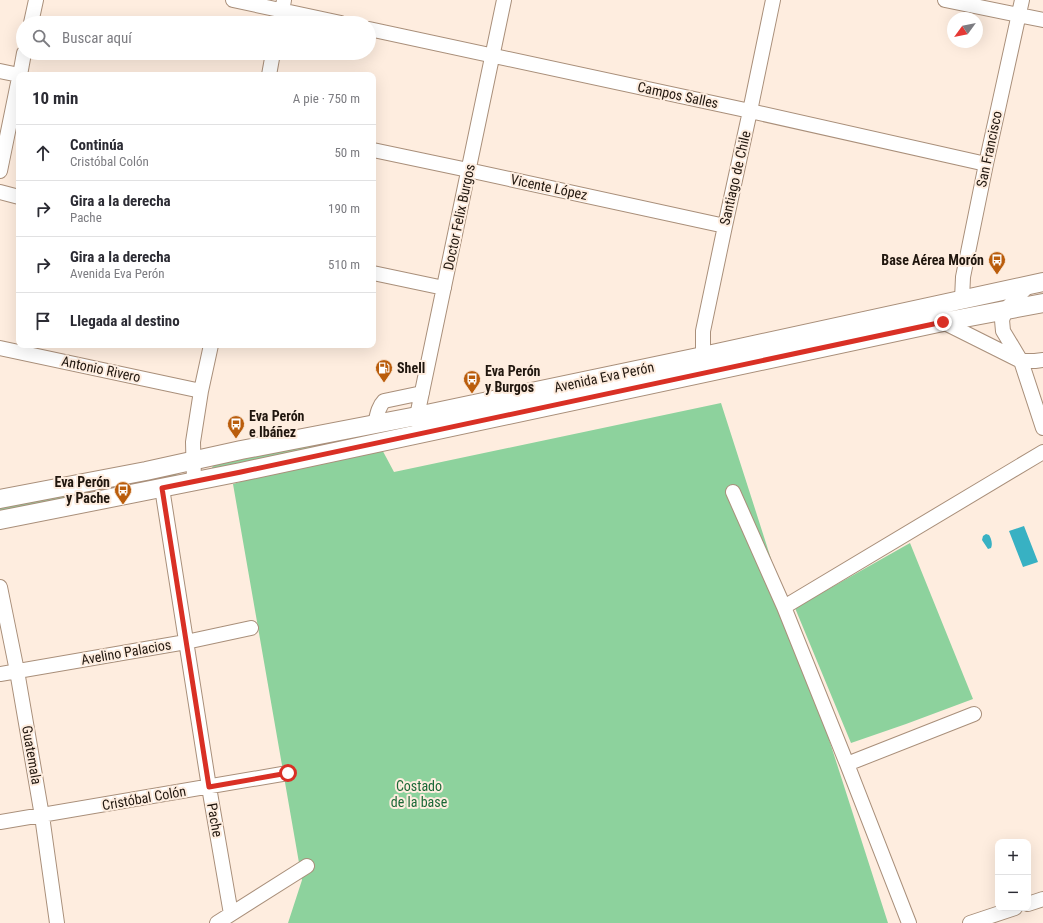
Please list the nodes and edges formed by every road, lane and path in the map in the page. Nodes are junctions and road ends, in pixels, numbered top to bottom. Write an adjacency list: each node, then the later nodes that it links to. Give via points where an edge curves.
1 (36, 0): 9 (street)
2 (233, 0): 7 (street)
3 (504, 0): 13 (street, Doctor Felix Burgos)
4 (773, 0): 21 (street, Santiago de Chile)
5 (944, 0): 8 (street)
6 (1022, 0): 8 (street, San Francisco)
7 (282, 11): 10 (street)
8 (1019, 15): 11 (street); 23 (street, San Francisco)
9 (33, 16)
10 (307, 16)
11 (1043, 20)
12 (376, 30): 13 (street, Campos Salles)
13 (492, 55): 21 (street, Campos Salles); 24 (street, Doctor Felix Burgos)
14 (22, 60): 17 (street)
15 (272, 60): 18 (street)
16 (0, 71): 19 (street)
17 (20, 72)
18 (270, 72)
19 (16, 74)
20 (16, 93): 25 (street)
21 (750, 111): 23 (street, Campos Salles); 28 (street, Santiago de Chile)
22 (376, 151): 24 (street, Vicente López)
23 (986, 164): 32 (street, San Francisco, via 963,277)
24 (468, 170): 28 (street, Vicente López); 31 (street, Doctor Felix Burgos)
25 (0, 171)
26 (0, 192): 27 (street)
27 (16, 196)
28 (724, 226): 38 (street, Santiago de Chile, via 703,332)
29 (376, 274): 31 (street)
30 (1036, 284): 32 (main road, Avenida Eva Perón); 34 (street)
31 (444, 288): 42 (street, Doctor Felix Burgos)
32 (962, 299): 38 (main road, Avenida Eva Perón)
33 (1043, 302): 34 (main road, Avenida Eva Perón)
34 (1006, 309): 35 (main road, Avenida Eva Perón); 40 (street, via 1002,320 1004,331)
35 (943, 322): 40 (street); 44 (main road, Avenida Eva Perón)
36 (0, 348): 41 (street, Antonio Rivero)
37 (210, 348): 41 (street)
38 (702, 356): 44 (main road, Avenida Eva Perón)
39 (1043, 360): 40 (street)
40 (1021, 361): 45 (street)
41 (202, 391): 47 (street, via 193,442)
42 (422, 393): 43 (street, via 384,401 380,404); 44 (street, Doctor Felix Burgos)
43 (375, 424): 44 (main road, Avenida Eva Perón); 47 (main road, Avenida Eva Perón)
44 (419, 425): 48 (main road, Avenida Eva Perón)
45 (1043, 428)
46 (1043, 452): 54 (street)
47 (193, 460): 48 (street); 51 (main road, Avenida Eva Perón)
48 (194, 481): 49 (main road, Avenida Eva Perón)
49 (162, 488): 52 (main road, Avenida Eva Perón); 56 (street, Pache)
50 (733, 492): 54 (street)
51 (0, 499)
52 (0, 520)
53 (0, 587): 57 (street, Guatemala)
54 (784, 607): 60 (street)
55 (251, 628): 56 (street, Avelino Palacios)
56 (186, 642): 57 (street, Avelino Palacios); 62 (street, Pache)
57 (17, 671): 58 (street, Avelino Palacios); 63 (street, Guatemala)
58 (0, 674)
59 (974, 714): 60 (street)
60 (847, 764): 72 (street)
61 (288, 773): 62 (street, Cristóbal Colón)
62 (209, 787): 63 (street, Cristóbal Colón); 69 (street, Pache)
63 (42, 816): 64 (street, Cristóbal Colón); 70 (street, Guatemala)
64 (0, 822)
65 (307, 866): 69 (street)
66 (1043, 899): 67 (street)
67 (1031, 903)
68 (1006, 911): 73 (street)
69 (231, 914): 71 (street)
70 (57, 923)
71 (217, 923)
72 (909, 923)
73 (970, 923)

